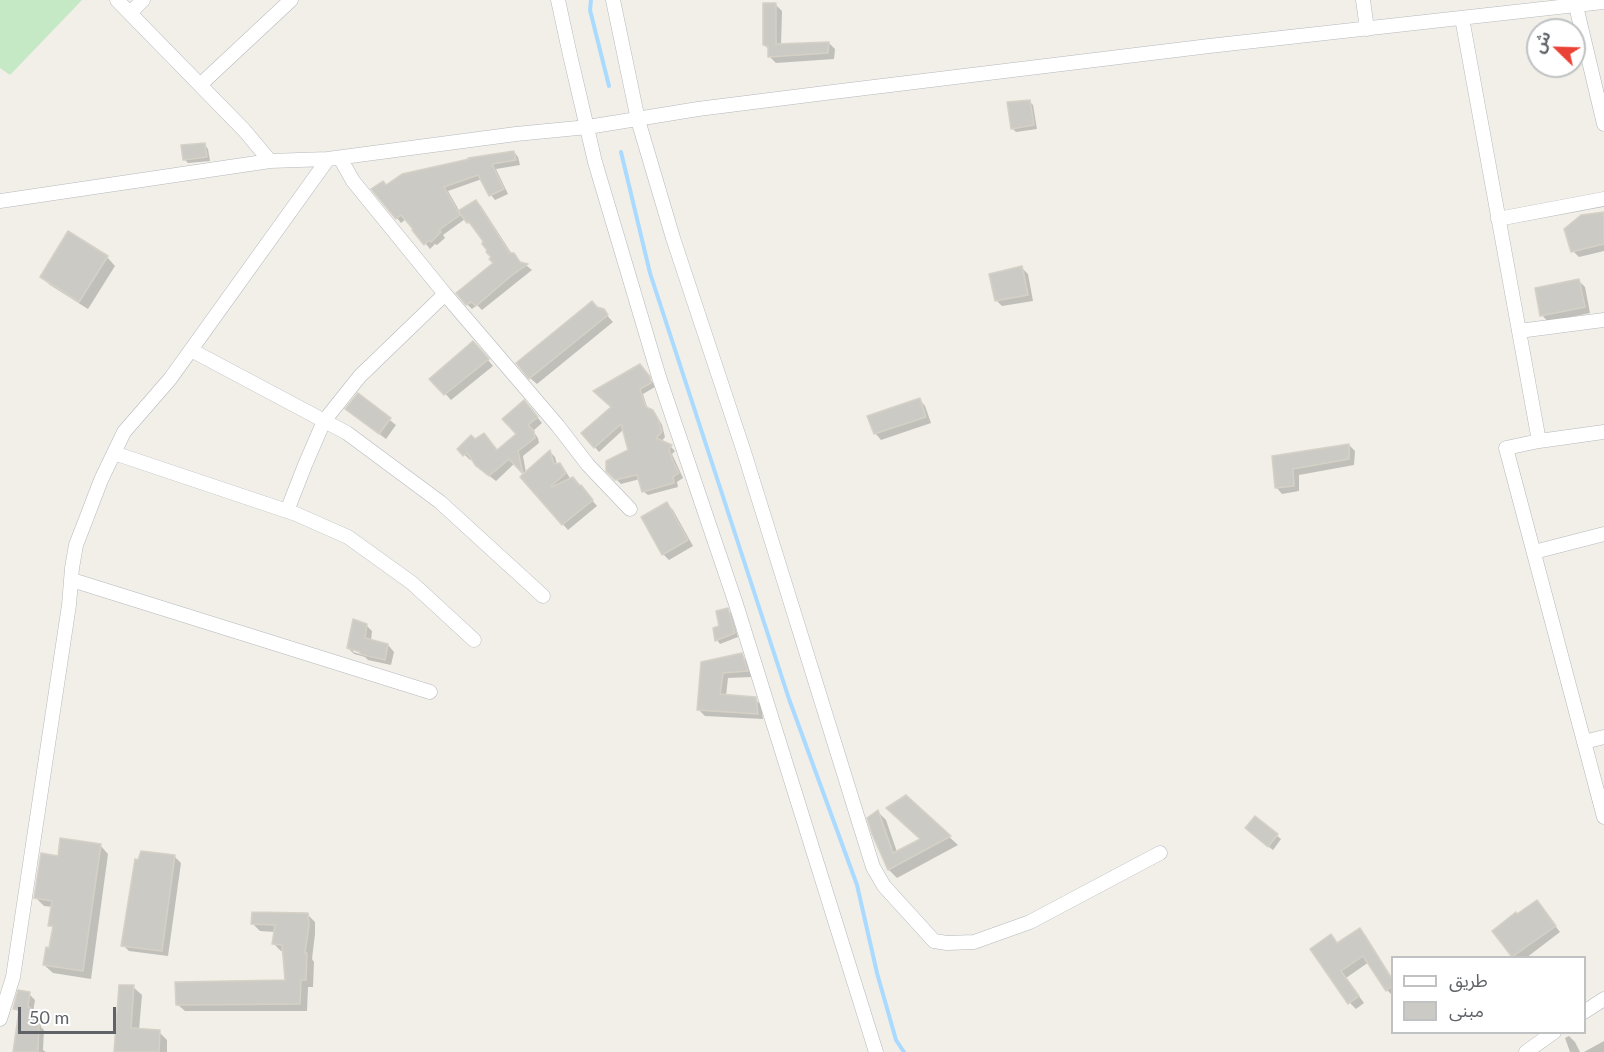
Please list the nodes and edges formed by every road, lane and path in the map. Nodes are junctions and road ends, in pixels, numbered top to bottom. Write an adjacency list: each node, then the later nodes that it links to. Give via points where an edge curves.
1 (117, 0): 9 (street)
2 (143, 0): 9 (street)
3 (291, 0): 12 (street)
4 (558, 0): 15 (street)
5 (614, 0): 13 (street)
6 (1362, 0): 11 (street)
7 (1604, 3): 8 (street)
8 (1576, 6): 10 (street); 14 (street)
9 (130, 13): 12 (street)
10 (1462, 18): 11 (street); 20 (street)
11 (1367, 29): 13 (street, via 754,102)
12 (200, 85): 17 (street)
13 (638, 120): 15 (street); 40 (street, via 873,867 884,886 934,940 974,942 1030,922)
14 (1604, 124)
15 (588, 127): 16 (street); 45 (street, via 659,377 736,604)
16 (334, 159): 17 (street); 21 (street); 24 (street)
17 (270, 161): 19 (street)
18 (1604, 200): 20 (street)
19 (0, 201)
20 (1498, 219): 23 (street)
21 (445, 294): 25 (street, via 360,376); 29 (street, via 588,465)
22 (1604, 320): 23 (street)
23 (1519, 331): 27 (street)
24 (191, 351): 25 (street); 28 (street, via 124,432)
25 (324, 421): 30 (street); 34 (street, via 347,433 440,502)
26 (1604, 432): 27 (street)
27 (1539, 441): 32 (street, via 1506,448)
28 (114, 453): 30 (street); 33 (street, via 76,545)
29 (630, 509)
30 (287, 512): 35 (street, via 348,537 412,583)
31 (1604, 534): 32 (street)
32 (1534, 552): 38 (street)
33 (72, 580): 36 (street); 43 (street, via 13,976)
34 (543, 596)
35 (474, 640)
36 (430, 692)
37 (1604, 737): 38 (street)
38 (1584, 742): 39 (street)
39 (1604, 817)
40 (1160, 853)
41 (1604, 999): 42 (street)
42 (1586, 1011)
43 (0, 1019)
44 (1551, 1034): 46 (street)
45 (876, 1052)
46 (1526, 1052)

